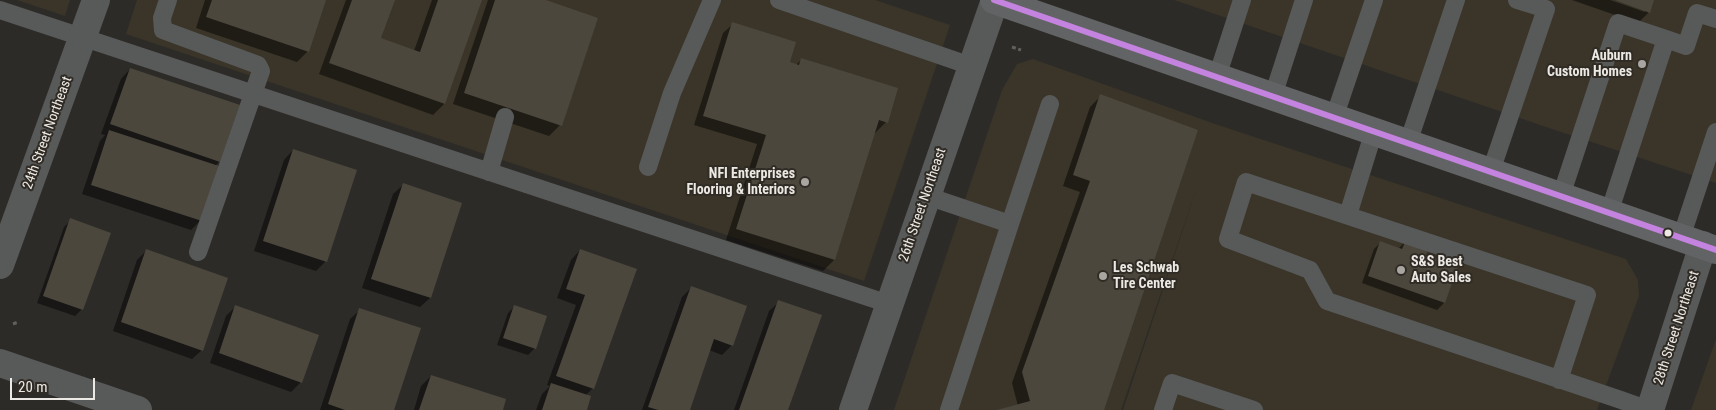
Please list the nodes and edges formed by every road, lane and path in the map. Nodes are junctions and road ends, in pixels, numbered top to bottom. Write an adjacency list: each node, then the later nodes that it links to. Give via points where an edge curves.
1 (96, 0): 14 (street, 24th Street Northeast)
2 (168, 0): 20 (lane, via 162,18 163,30 258,65 261,71)
3 (712, 0): 28 (lane, via 672,93)
4 (779, 0): 18 (lane)
5 (994, 0): 18 (street, 26th Street Northeast); 19 (main road)
6 (1242, 0): 19 (lane)
7 (1304, 0): 21 (lane)
8 (1374, 0): 24 (lane)
9 (1456, 0): 27 (lane)
10 (1517, 0): 11 (lane)
11 (1547, 5): 29 (lane)
12 (0, 10): 14 (lane)
13 (1716, 19): 15 (lane, via 1697,13 1686,46)
14 (83, 38): 20 (lane); 38 (street, 24th Street Northeast)
15 (1666, 39): 32 (lane, via 1618,23); 33 (lane)
16 (1012, 47): 17 (path)
17 (1021, 50)
18 (971, 66): 31 (street, 26th Street Northeast)
19 (1218, 77): 21 (main road)
20 (254, 94): 30 (lane); 37 (lane)
21 (1274, 96): 24 (main road)
22 (1050, 104): 35 (lane)
23 (505, 117): 30 (lane)
24 (1334, 118): 25 (main road)
25 (1374, 132): 27 (main road); 34 (lane)
26 (1716, 132): 36 (lane)
27 (1408, 143): 29 (main road)
28 (648, 167)
29 (1491, 171): 32 (main road)
30 (489, 172): 39 (lane)
31 (926, 196): 35 (lane); 39 (street, 26th Street Northeast)
32 (1561, 196): 33 (main road)
33 (1609, 213): 36 (main road)
34 (1348, 216): 43 (lane, via 1587,295); 43 (lane, via 1246,182 1228,239 1310,270 1327,301)
35 (1010, 224): 46 (lane)
36 (1700, 244): 49 (street, 28th Street Northeast)
37 (198, 252)
38 (0, 265)
39 (889, 304): 45 (street, 26th Street Northeast)
40 (18, 322): 41 (path)
41 (13, 324)
42 (0, 363): 44 (street)
43 (1559, 380): 49 (lane)
44 (138, 410)
45 (853, 410)
46 (948, 410)
47 (1163, 410): 48 (lane, via 1172,382)
48 (1254, 410)
49 (1649, 410)

